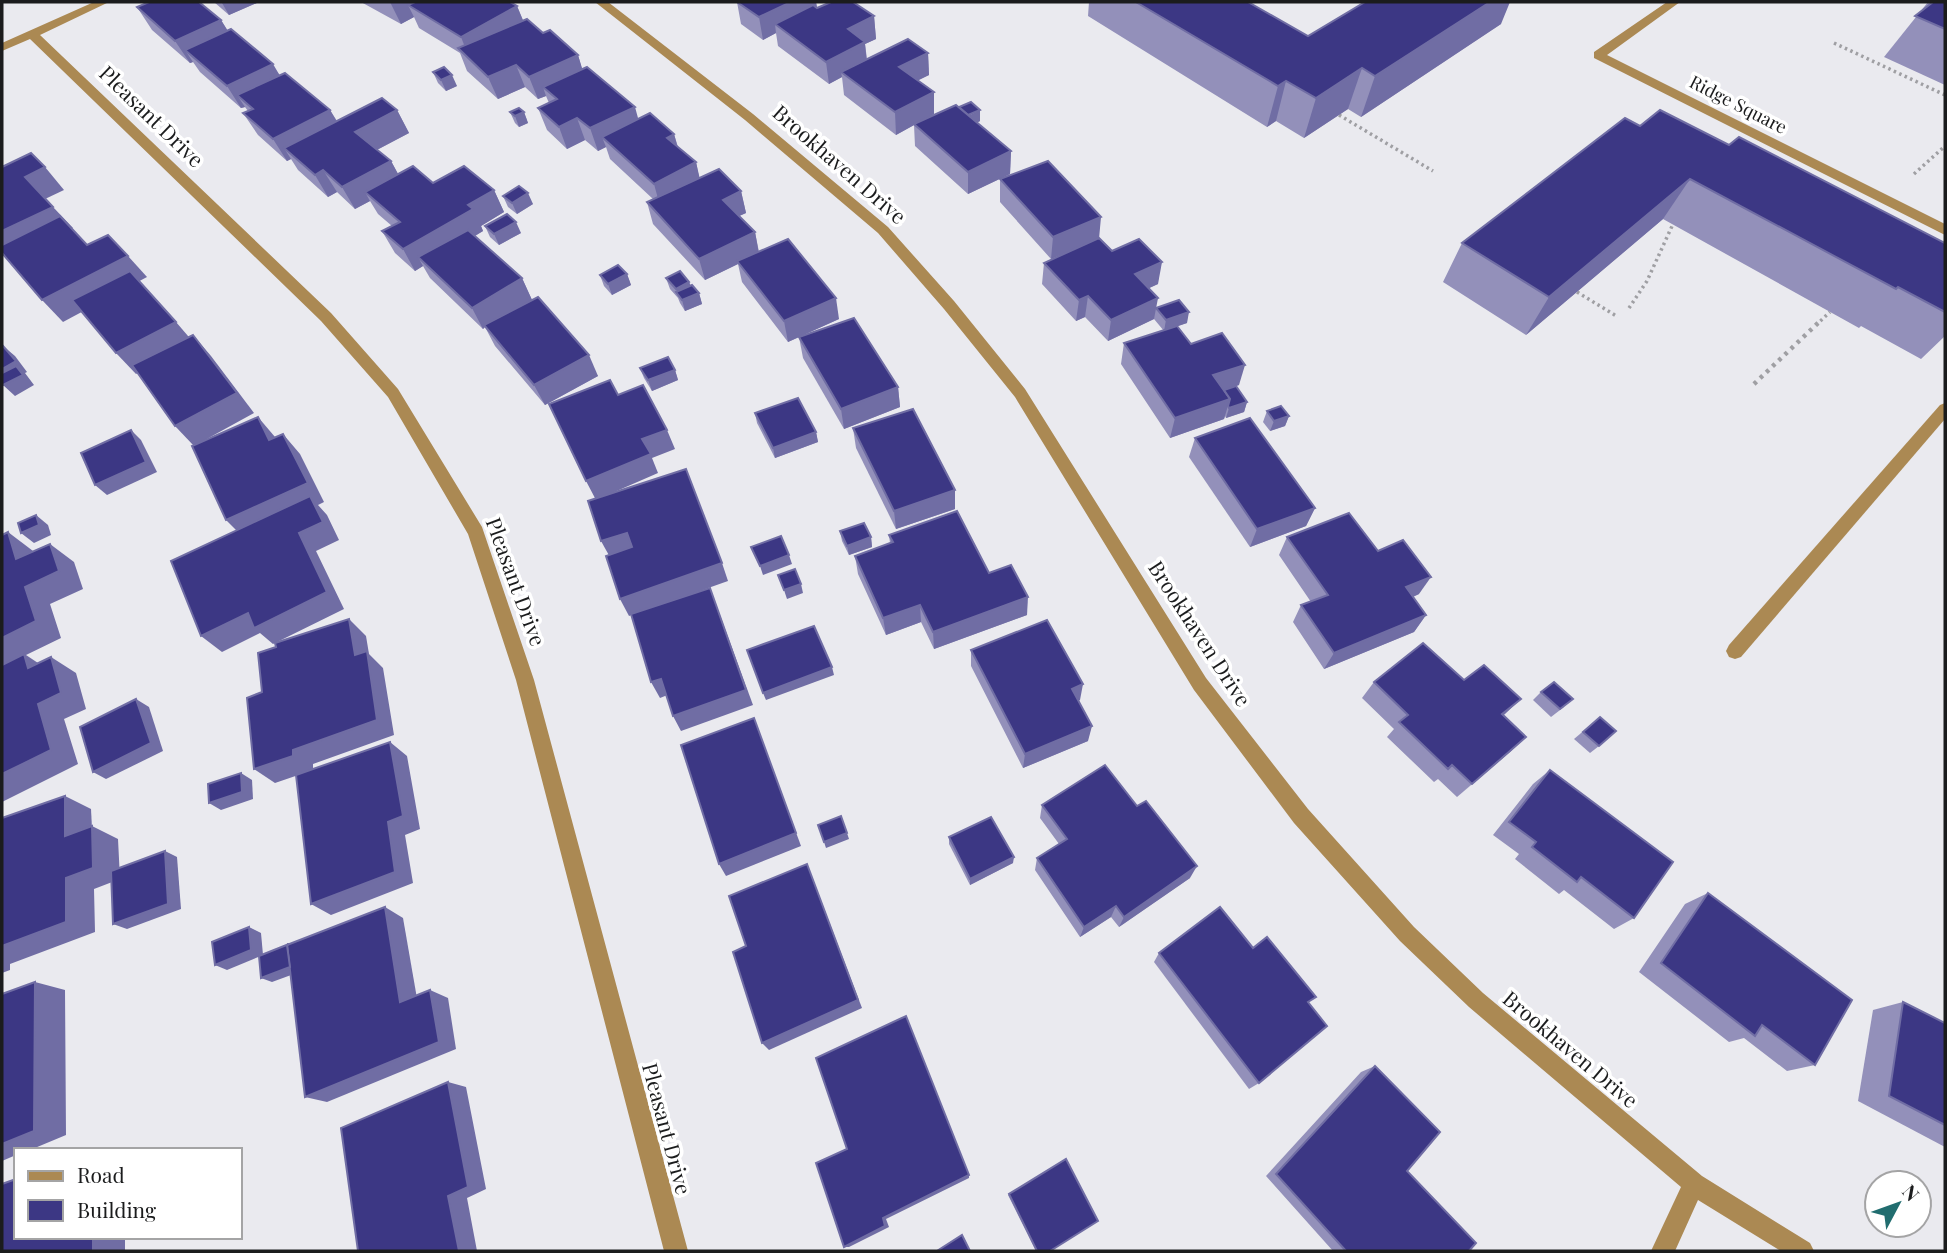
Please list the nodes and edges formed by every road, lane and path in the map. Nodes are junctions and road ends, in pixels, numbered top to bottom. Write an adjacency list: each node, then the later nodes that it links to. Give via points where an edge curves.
1 (103, 2): 4 (street)
2 (601, 2): 21 (street, Brookhaven Drive, via 750,117 883,230 1020,393 1200,684 1301,816 1407,934 1476,1000)
3 (1674, 2): 13 (street, Ridge Square, via 1598,55)
4 (33, 35): 6 (street); 22 (street, Pleasant Drive, via 326,317 377,374 476,532 525,680)
5 (1834, 43): 7 (path)
6 (2, 47)
7 (1945, 95)
8 (1339, 115): 10 (path)
9 (1945, 146): 11 (path)
10 (1433, 171)
11 (1913, 174)
12 (1673, 224): 15 (path)
13 (1945, 230)
14 (1577, 292): 17 (path)
15 (1629, 308)
16 (1830, 312): 18 (path)
17 (1618, 317)
18 (1754, 384)
19 (1945, 409): 20 (street)
20 (1735, 651)
21 (1694, 1184): 23 (street); 24 (street, Brookhaven Drive)
22 (676, 1251)
23 (1663, 1251)
24 (1802, 1251)

